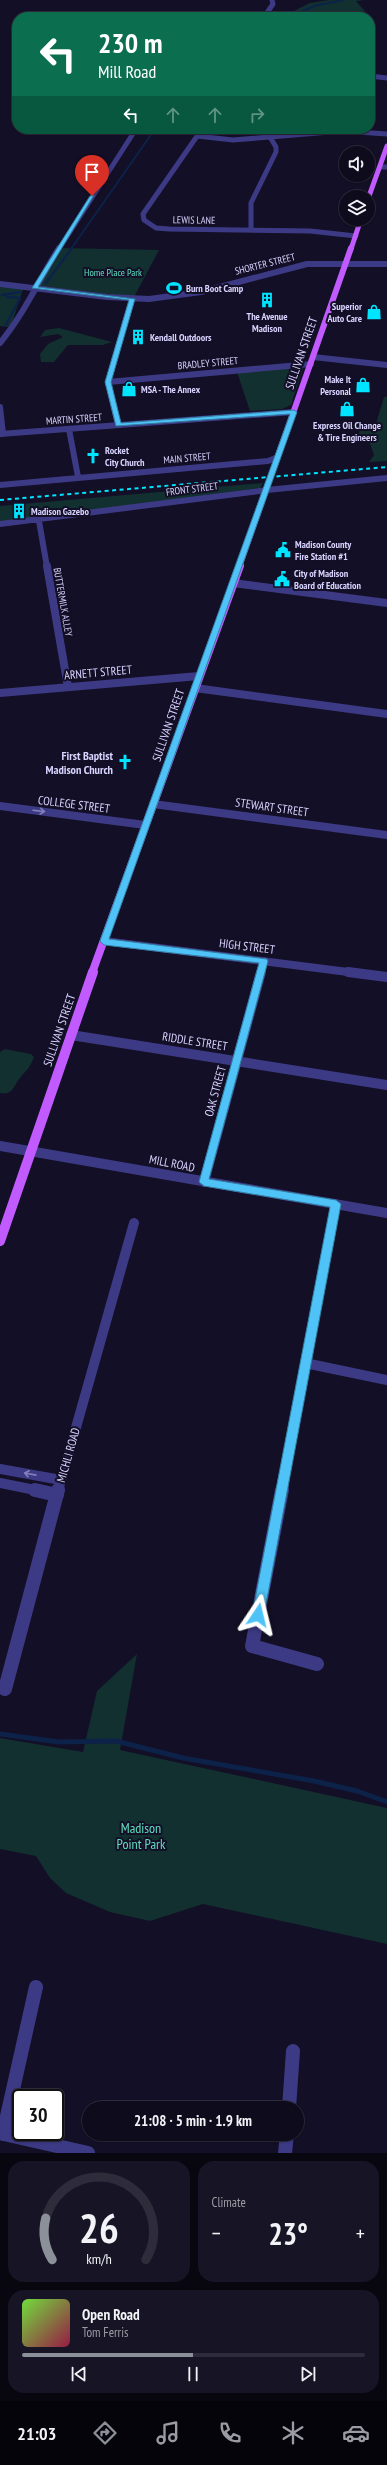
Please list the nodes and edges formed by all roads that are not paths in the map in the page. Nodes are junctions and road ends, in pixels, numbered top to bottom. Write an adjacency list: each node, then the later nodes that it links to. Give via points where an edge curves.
1 (272, 0): 2 (street, via 274,4)
2 (268, 12)
3 (375, 77): 4 (street)
4 (387, 78)
5 (375, 133): 8 (street)
6 (133, 134): 21 (street)
7 (306, 134): 10 (street)
8 (387, 134)
9 (197, 136): 10 (street, via 233,140); 16 (street, LEWIS LANE, via 143,214 144,220 156,228)
10 (270, 137): 16 (street, via 276,152 251,203)
11 (387, 146): 12 (main road)
12 (380, 167): 13 (street); 14 (main road)
13 (387, 167)
14 (371, 190)
15 (359, 226): 17 (main road, SULLIVAN STREET)
16 (252, 230): 17 (street, LEWIS LANE, via 310,231)
17 (356, 236): 18 (main road, SULLIVAN STREET)
18 (346, 263): 19 (street, SHORTER STREET); 22 (street, SHORTER STREET, via 297,266 190,294 157,299); 24 (main road, SULLIVAN STREET)
19 (387, 264)
20 (0, 284): 21 (street, SHORTER STREET)
21 (35, 288): 22 (street, SHORTER STREET); 23 (street, via 18,321)
22 (132, 299): 27 (street)
23 (0, 343)
24 (314, 357): 25 (main road, SULLIVAN STREET); 26 (street)
25 (311, 364): 27 (street, BRADLEY STREET); 29 (main road, SULLIVAN STREET)
26 (387, 365)
27 (108, 382): 30 (street)
28 (0, 408): 32 (street)
29 (294, 412): 30 (street, MARTIN STREET); 33 (main road, SULLIVAN STREET)
30 (118, 425): 31 (street, MARTIN STREET)
31 (69, 429): 32 (street, MARTIN STREET); 36 (street)
32 (1, 434)
33 (278, 457): 34 (street, MAIN STREET, via 268,461); 35 (main road, SULLIVAN STREET)
34 (249, 462): 35 (street, via 264,465); 36 (street, MAIN STREET)
35 (273, 472): 39 (main road, SULLIVAN STREET)
36 (78, 477): 38 (street, MAIN STREET)
37 (387, 478): 39 (street, FRONT STREET)
38 (0, 485)
39 (267, 490): 40 (street, FRONT STREET); 42 (main road, SULLIVAN STREET)
40 (38, 521): 41 (street, FRONT STREET); 45 (street, BUTTERMILK ALLEY)
41 (0, 524)
42 (233, 583): 43 (street); 44 (main road, SULLIVAN STREET)
43 (387, 603)
44 (199, 676): 45 (street, ARNETT STREET); 46 (main road, SULLIVAN STREET)
45 (68, 687): 47 (street, ARNETT STREET)
46 (195, 688): 48 (street); 49 (main road, SULLIVAN STREET)
47 (0, 693)
48 (387, 714)
49 (153, 804): 51 (main road, SULLIVAN STREET); 52 (street, STEWART STREET)
50 (0, 806): 51 (street, COLLEGE STREET, one-way to 51)
51 (145, 825): 53 (main road, SULLIVAN STREET)
52 (387, 835)
53 (104, 941): 54 (street, HIGH STREET); 56 (main road, SULLIVAN STREET)
54 (264, 961): 55 (street, HIGH STREET); 57 (street, OAK STREET)
55 (387, 977)
56 (71, 1035): 57 (street, RIDDLE STREET); 60 (main road, SULLIVAN STREET)
57 (237, 1061): 58 (street, RIDDLE STREET); 61 (street, OAK STREET)
58 (387, 1085)
59 (0, 1146): 60 (street, MILL ROAD)
60 (30, 1151): 61 (street, MILL ROAD); 65 (main road, SULLIVAN STREET)
61 (204, 1182): 62 (street, MILL ROAD)
62 (336, 1204): 63 (street, MILL ROAD); 66 (street)
63 (387, 1213)
64 (134, 1223): 69 (street, MICHLI ROAD)
65 (0, 1241)
66 (305, 1364): 67 (street); 72 (street, via 252,1646)
67 (387, 1380)
68 (0, 1469): 69 (street, one-way to 68)
69 (61, 1480): 71 (street, MICHLI ROAD)
70 (0, 1483): 71 (street)
71 (57, 1495): 73 (street, MICHLI ROAD)
72 (316, 1664)
73 (5, 1689)
74 (36, 1987): 77 (street)
75 (293, 2051): 76 (street)
76 (289, 2101)
77 (2, 2133): 79 (street)
78 (286, 2141): 80 (street)
79 (88, 2153)
80 (285, 2153)

